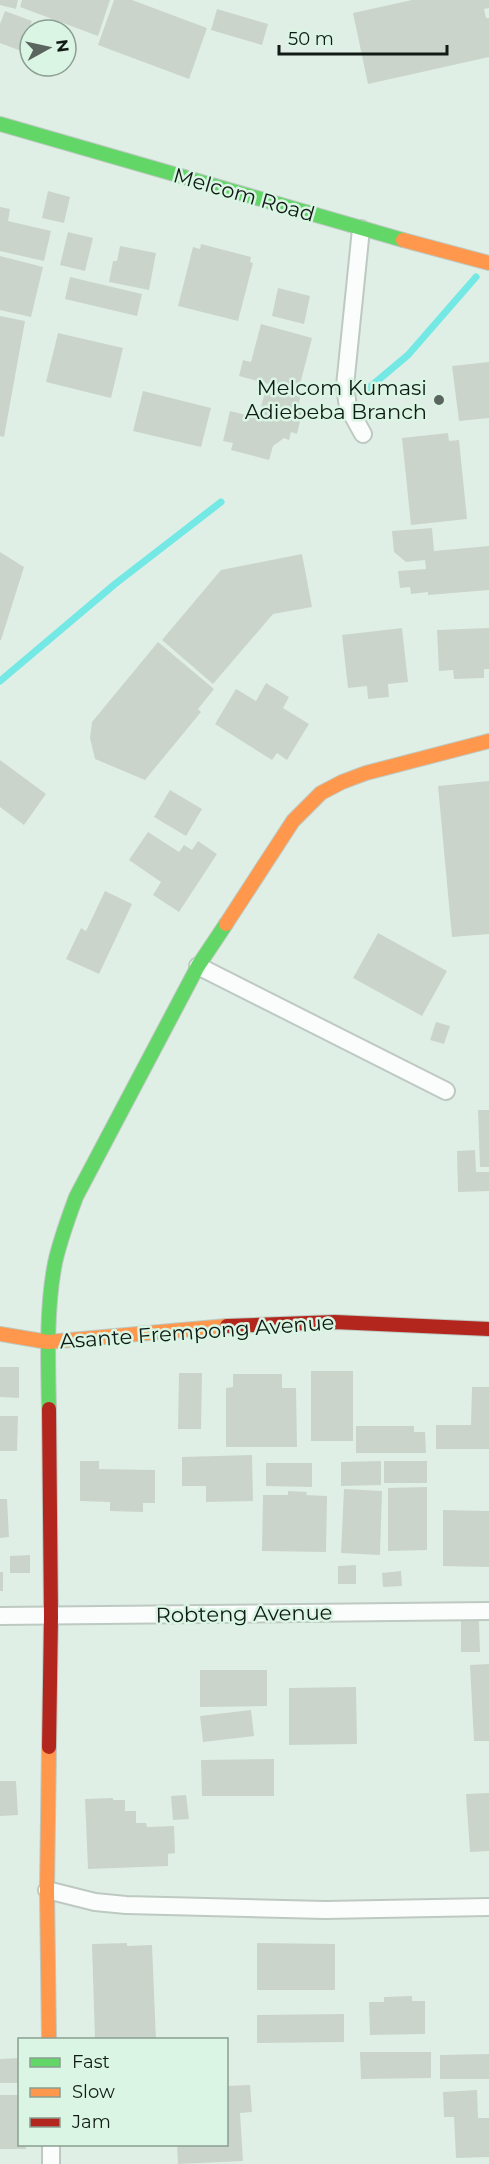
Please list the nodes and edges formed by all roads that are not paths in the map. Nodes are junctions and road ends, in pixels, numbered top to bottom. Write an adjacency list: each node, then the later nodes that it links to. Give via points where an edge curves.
1 (0, 124): 2 (street, Melcom Road)
2 (361, 229): 3 (street, Melcom Road); 4 (street, via 345,386 348,407)
3 (489, 262)
4 (363, 434)
5 (489, 741): 6 (street, via 366,772 321,793 293,820)
6 (198, 966): 7 (street); 10 (street, via 72,1208 56,1264)
7 (446, 1091)
8 (489, 1329): 10 (street, Asante Frempong Avenue, via 285,1323)
9 (0, 1334): 10 (street, Asante Frempong Avenue)
10 (48, 1342): 13 (street)
11 (489, 1611): 13 (street, Robteng Avenue)
12 (0, 1617): 13 (street, Robteng Avenue)
13 (51, 1617): 14 (street)
14 (46, 1890): 15 (street, via 126,1905 325,1911); 16 (street)
15 (489, 1907)
16 (49, 2038)
17 (51, 2146): 18 (street)
18 (51, 2164)

